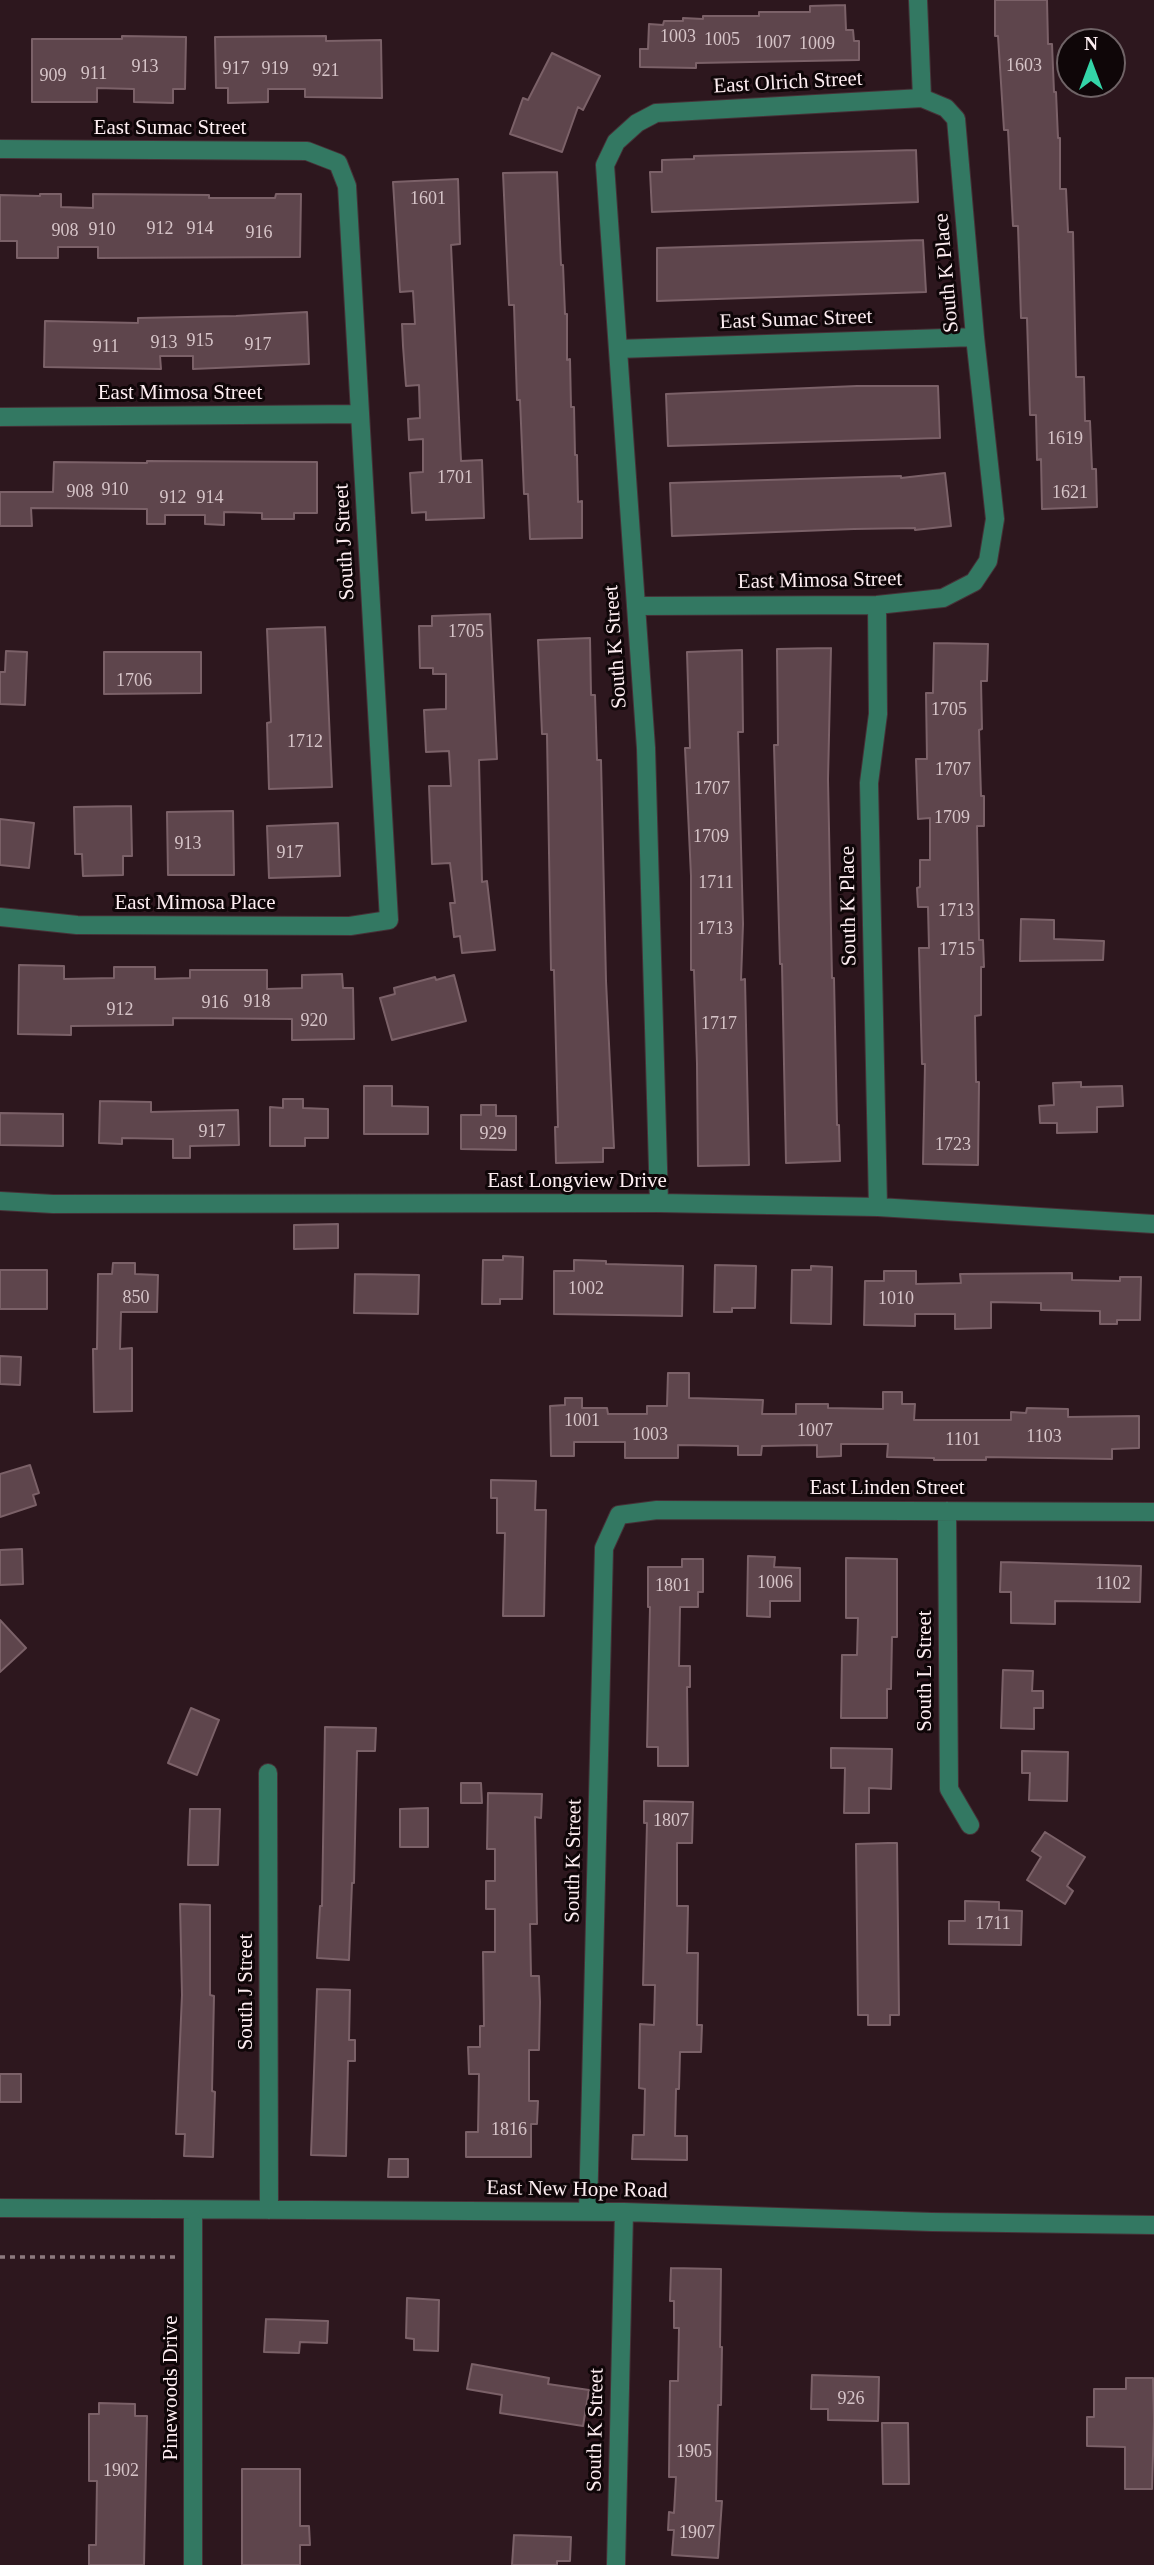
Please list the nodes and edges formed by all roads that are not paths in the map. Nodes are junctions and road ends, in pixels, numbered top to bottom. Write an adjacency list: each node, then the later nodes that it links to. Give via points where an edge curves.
1 (918, 0): 2 (street)
2 (922, 98): 3 (street, East Olrich Street); 6 (street, South K Place, via 946,108 956,119)
3 (656, 113): 7 (street, South K Street, via 637,122 616,142 605,165)
4 (0, 149): 5 (street, East Sumac Street, via 307,151)
5 (338, 163): 8 (street, South J Street, via 347,186)
6 (975, 337): 7 (street, East Sumac Street); 10 (street, South K Place, via 995,519)
7 (618, 349): 12 (street, South K Street)
8 (360, 414): 9 (street, East Mimosa Street); 14 (street, South J Street)
9 (0, 417)
10 (988, 561): 11 (street, East Mimosa Street, via 974,582 943,598)
11 (877, 605): 12 (street, East Mimosa Street); 17 (street, South K Place, via 878,714 869,783)
12 (637, 606): 16 (street, South K Street, via 646,748)
13 (0, 917): 14 (street, East Mimosa Place, via 77,925 350,926)
14 (389, 920)
15 (0, 1201): 16 (street, East Longview Drive)
16 (659, 1203): 17 (street, East Longview Drive)
17 (878, 1208): 18 (street, East Longview Drive)
18 (1154, 1224)
19 (947, 1511): 20 (street, East Linden Street); 21 (street, East Linden Street, via 657,1510); 23 (street, South L Street, via 949,1789)
20 (1154, 1512)
21 (619, 1516): 28 (street, South K Street, via 604,1548)
22 (268, 1773): 25 (street, South J Street)
23 (970, 1825)
24 (0, 2208): 26 (street, East New Hope Road)
25 (270, 2210): 26 (street, East New Hope Road); 28 (street, East New Hope Road)
26 (193, 2211): 30 (street, Pinewoods Drive)
27 (624, 2211): 28 (street, East New Hope Road); 29 (street, East New Hope Road); 31 (street, South K Street)
28 (588, 2212)
29 (1154, 2225)
30 (194, 2565)
31 (616, 2565)

